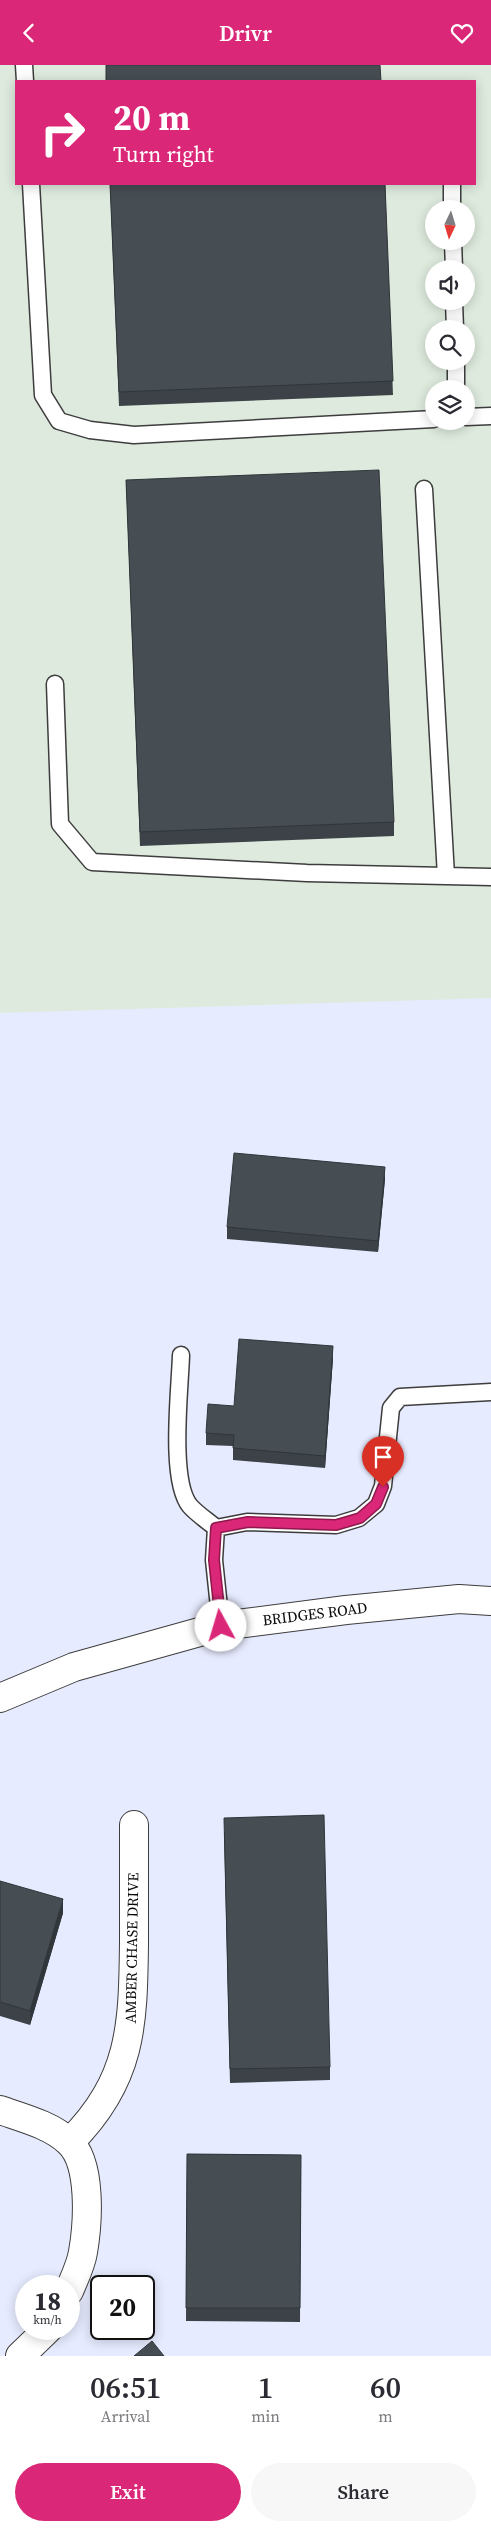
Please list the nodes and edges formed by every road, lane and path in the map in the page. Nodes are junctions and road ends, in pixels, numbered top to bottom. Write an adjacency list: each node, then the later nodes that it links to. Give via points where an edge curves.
1 (24, 65): 2 (lane)
2 (25, 80)
3 (31, 185): 8 (lane, via 43,395 59,421 90,430 134,435)
4 (452, 185): 5 (lane)
5 (452, 200)
6 (491, 415): 7 (lane)
7 (475, 416)
8 (425, 419)
9 (424, 489): 11 (lane)
10 (55, 684): 11 (lane, via 60,824 92,862)
11 (446, 876): 12 (lane)
12 (491, 877)
13 (181, 1355): 15 (lane, via 180,1485 189,1505)
14 (491, 1392): 15 (lane, via 400,1397 391,1408 383,1487 376,1504 360,1518 336,1525 248,1522)
15 (216, 1528): 17 (lane, via 214,1560)
16 (491, 1601): 17 (street, BRIDGES ROAD, via 459,1599)
17 (221, 1626): 18 (street, BRIDGES ROAD, via 74,1667)
18 (0, 1698)
19 (134, 1825): 21 (street, AMBER CHASE DRIVE, via 133,2003 125,2056 103,2104)
20 (0, 2109): 21 (street, via 48,2128)
21 (70, 2142): 22 (street, via 84,2166 86,2231 83,2254)
22 (75, 2275)
23 (37, 2340): 24 (street)
24 (20, 2356)

